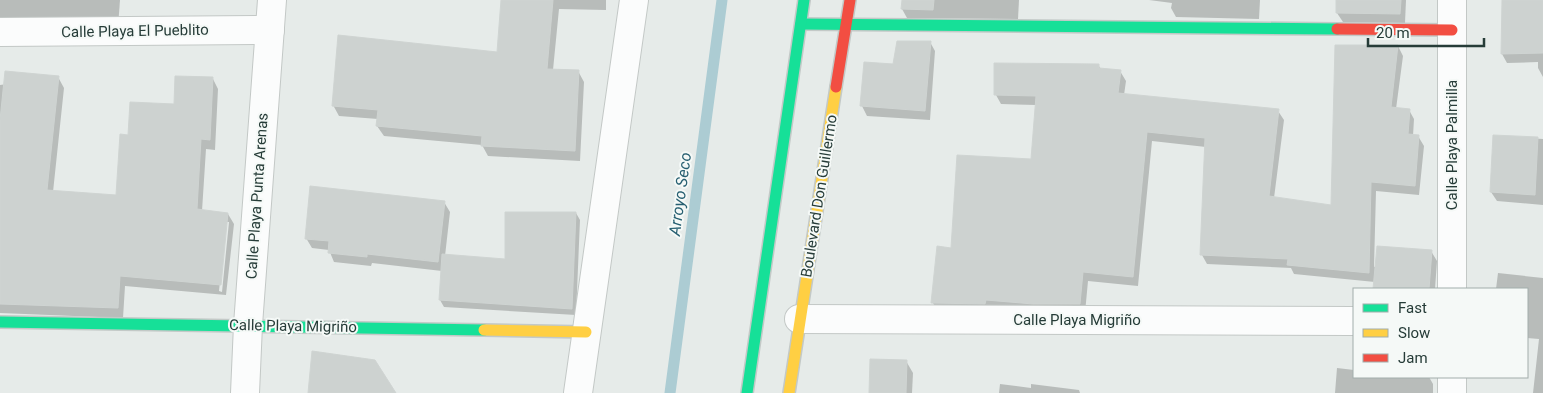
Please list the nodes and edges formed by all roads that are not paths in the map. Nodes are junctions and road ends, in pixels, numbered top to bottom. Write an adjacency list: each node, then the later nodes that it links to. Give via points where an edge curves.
1 (272, 0): 8 (street, Calle Playa Punta Arenas)
2 (634, 0): 16 (street)
3 (804, 0): 6 (street)
4 (850, 0): 7 (street, Boulevard Don Guillermo)
5 (1452, 0): 9 (street, Calle Playa Palmilla)
6 (801, 24): 7 (street); 20 (street)
7 (847, 26): 9 (street); 12 (street, Boulevard Don Guillermo)
8 (270, 30): 10 (street, Calle Playa El Pueblito); 15 (street, Calle Playa Punta Arenas)
9 (1452, 30): 11 (street, Calle Playa Palmilla)
10 (0, 32)
11 (1452, 288)
12 (799, 319): 13 (street, Calle Playa Migriño); 21 (street, Boulevard Don Guillermo)
13 (1353, 321)
14 (0, 322): 15 (street, Calle Playa Migriño)
15 (248, 325): 16 (street, Calle Playa Migriño); 18 (street, Calle Playa Punta Arenas)
16 (586, 332): 19 (street)
17 (1452, 378): 22 (street)
18 (245, 393)
19 (578, 393)
20 (747, 393)
21 (790, 393)
22 (1452, 393)

